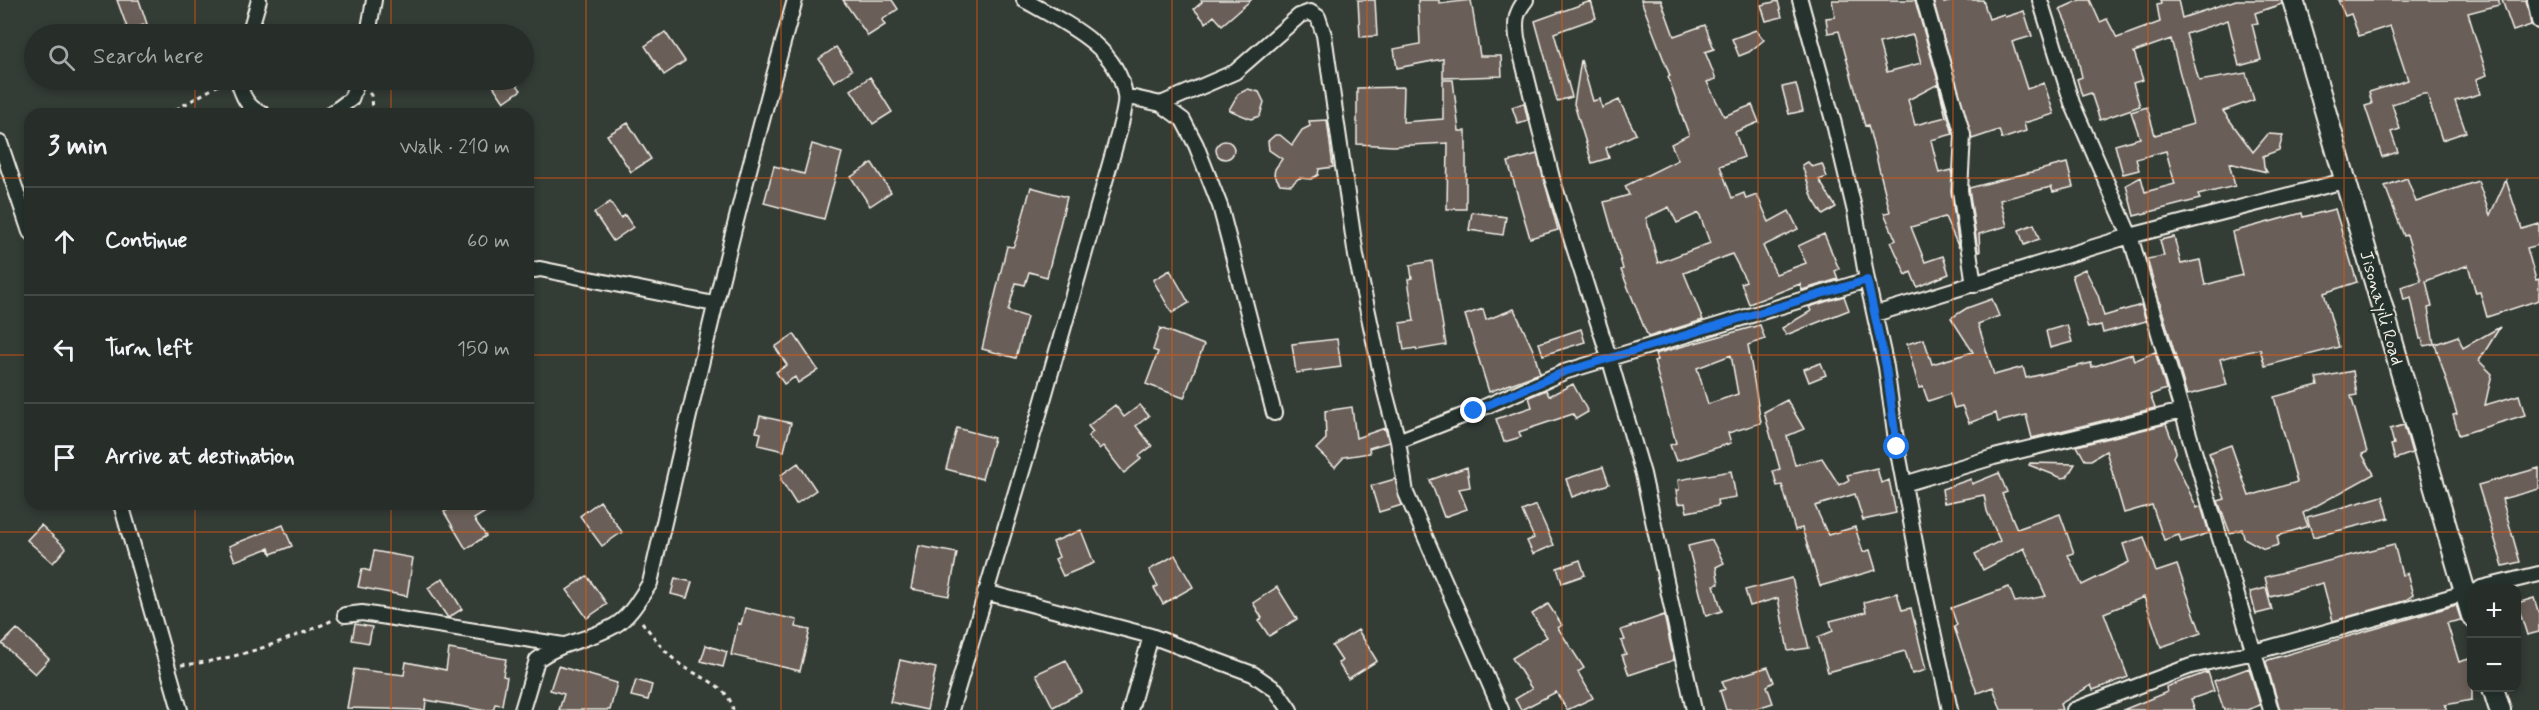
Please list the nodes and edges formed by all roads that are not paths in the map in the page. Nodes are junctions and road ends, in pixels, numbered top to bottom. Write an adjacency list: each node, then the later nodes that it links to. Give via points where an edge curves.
1 (259, 0): 12 (street)
2 (374, 0): 13 (street)
3 (795, 0): 27 (street)
4 (1024, 0): 16 (street, via 1089,39 1113,62)
5 (1526, 0): 29 (street, via 1515,21 1517,38 1552,178)
6 (1800, 0): 25 (street, via 1837,135)
7 (1924, 0): 26 (street, via 1963,135 1960,190)
8 (2040, 0): 23 (street, via 2072,103)
9 (2293, 0): 21 (street, Jisonayili Road)
10 (2535, 0): 11 (street)
11 (2539, 21)
12 (252, 24)
13 (370, 24)
14 (241, 90): 18 (street)
15 (354, 90): 19 (street, via 351,99)
16 (1125, 96): 17 (street); 38 (street, via 1116,142)
17 (1161, 104): 31 (street, via 1183,120 1220,206); 32 (street, via 1235,72 1299,16 1310,12 1318,17 1324,35 1356,256)
18 (253, 108)
19 (339, 108)
20 (0, 143): 22 (street)
21 (2344, 182): 23 (street); 36 (street, Jisonayili Road)
22 (24, 214)
23 (2130, 236): 26 (street); 30 (street)
24 (534, 270): 27 (street)
25 (1867, 280): 28 (street); 29 (street)
26 (1974, 285): 28 (street)
27 (714, 304): 42 (street, via 650,583 632,610 615,626)
28 (1875, 314): 33 (street)
29 (1609, 357): 32 (street); 51 (street, via 1643,474)
30 (2182, 411): 33 (street, via 1994,457); 43 (street)
31 (1274, 413)
32 (1398, 441): 50 (street, via 1406,493)
33 (1904, 484): 52 (street)
34 (123, 510): 45 (street)
35 (2539, 574): 37 (street)
36 (2470, 584)
37 (2500, 584)
38 (985, 592): 41 (street); 47 (street)
39 (2467, 592): 43 (street)
40 (345, 615): 42 (street, via 362,613)
41 (1151, 636): 48 (street); 49 (street, via 1253,674 1276,690)
42 (563, 645): 46 (street, via 537,660)
43 (2254, 652): 53 (street, via 2191,666); 54 (street)
44 (2495, 692): 55 (street)
45 (180, 710)
46 (522, 710)
47 (951, 710)
48 (1130, 710)
49 (1290, 710)
50 (1501, 710)
51 (1694, 710)
52 (1950, 710)
53 (2074, 710)
54 (2271, 710)
55 (2500, 710)

